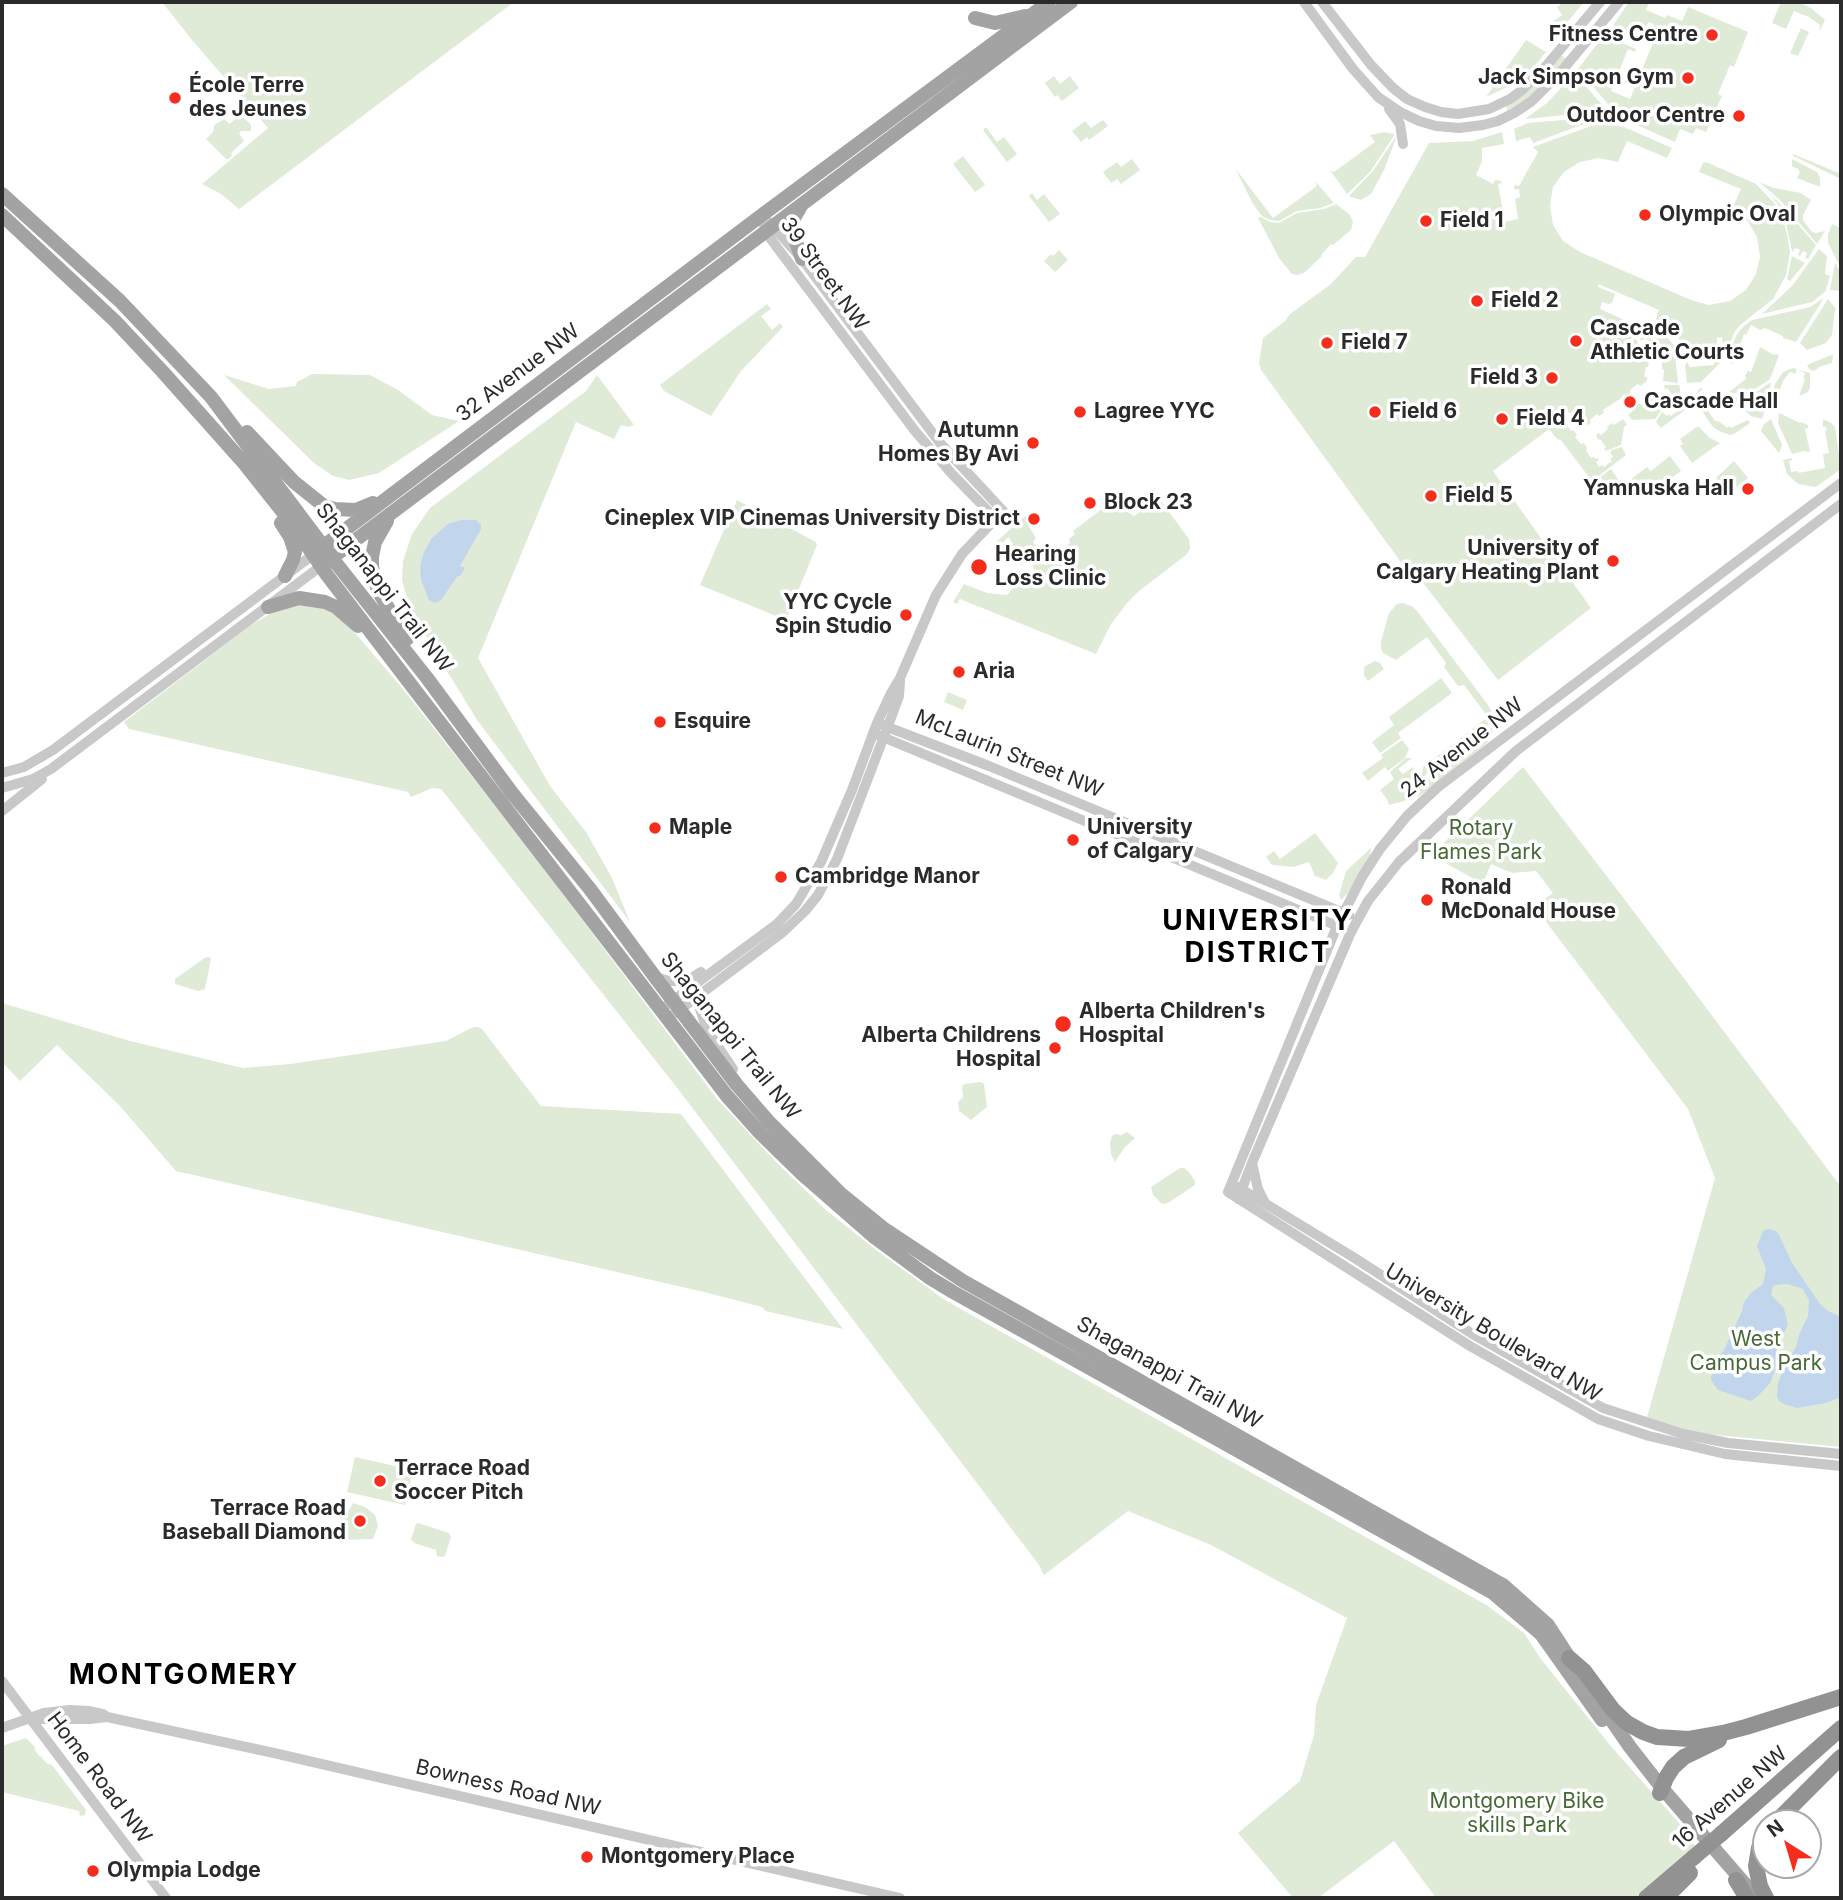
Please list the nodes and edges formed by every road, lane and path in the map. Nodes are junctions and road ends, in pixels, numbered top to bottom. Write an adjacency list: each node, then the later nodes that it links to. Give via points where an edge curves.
1 (1049, 2): 7 (main road, 32 Avenue NW)
2 (1071, 2): 12 (main road, 32 Avenue NW)
3 (1304, 2): 9 (street)
4 (1322, 2): 5 (street, via 1393,88 1425,107 1458,114 1494,107 1522,90)
5 (1600, 2)
6 (1619, 2): 9 (street, via 1546,88 1499,121 1464,128 1432,125 1400,112)
7 (1033, 14): 8 (main road, via 995,23); 14 (main road, 32 Avenue NW)
8 (975, 18)
9 (1378, 96): 10 (street, via 1399,122)
10 (1403, 144)
11 (2, 194): 16 (main road, Shaganappi Trail NW, via 120,301)
12 (802, 205): 14 (main road, 32 Avenue NW); 15 (main road, via 790,225)
13 (2, 215): 17 (main road, Shaganappi Trail NW, via 115,321)
14 (767, 224): 15 (street, 39 Street NW); 19 (main road, 32 Avenue NW); 22 (main road, 32 Avenue NW); 23 (street, 39 Street NW, via 786,260 915,431 952,474)
15 (802, 259): 23 (street, 39 Street NW)
16 (211, 397): 19 (main road, via 294,482 324,506 356,510); 25 (main road, Shaganappi Trail NW)
17 (214, 429): 25 (main road, Shaganappi Trail NW); 26 (main road, via 216,442 290,537 295,552)
18 (1841, 483): 21 (street, 24 Avenue NW)
19 (387, 498): 25 (main road, 32 Avenue NW)
20 (1841, 504): 24 (street, 24 Avenue NW)
21 (1803, 511): 24 (street); 35 (street, 24 Avenue NW, via 1422,801 1380,849)
22 (391, 514): 25 (main road, 32 Avenue NW); 29 (main road, via 373,549 372,567 384,602)
23 (999, 514): 30 (street, via 962,554 936,595 900,678 899,696)
24 (1814, 525): 36 (street, 24 Avenue NW, via 1516,751 1399,862)
25 (323, 556): 26 (street, 32 Avenue NW); 27 (street, 32 Avenue NW); 28 (main road, Shaganappi Trail NW); 29 (main road, Shaganappi Trail NW)
26 (285, 576): 32 (street, 32 Avenue NW, via 53,750)
27 (268, 607): 28 (main road, via 299,598 336,607); 31 (street, 32 Avenue NW)
28 (405, 677): 42 (main road, Shaganappi Trail NW)
29 (427, 678): 40 (main road, Shaganappi Trail NW)
30 (880, 730): 35 (street, McLaurin Street NW, via 989,766); 37 (street, McLaurin Street NW); 39 (street, via 808,886 796,904); 41 (street, via 840,851 818,895 783,932)
31 (51, 769): 33 (street, 32 Avenue NW); 34 (street, 32 Avenue NW)
32 (5, 773)
33 (8, 787)
34 (2, 811)
35 (1344, 913): 36 (street, McLaurin Street NW); 37 (street, 24 Avenue NW)
36 (1358, 919): 38 (street, 24 Avenue NW)
37 (1338, 926): 38 (street, McLaurin Street NW); 45 (street, 24 Avenue NW)
38 (1351, 932): 44 (street, 24 Avenue NW)
39 (752, 943): 40 (street, via 736,948 692,978 670,981); 42 (street)
40 (655, 977): 42 (main road, Shaganappi Trail NW)
41 (700, 994): 42 (street); 43 (street, via 701,1015 712,1040)
42 (670, 1010): 43 (main road, Shaganappi Trail NW); 59 (main road, Shaganappi Trail NW, via 727,1096 802,1174 863,1228 930,1278 1493,1593 1541,1634 1609,1731)
43 (769, 1122): 49 (main road, Shaganappi Trail NW, via 841,1194 944,1269 1503,1585 1548,1625)
44 (1252, 1163): 45 (street, 24 Avenue NW); 46 (street)
45 (1235, 1191): 46 (street, University Boulevard NW); 48 (street, University Boulevard NW, via 1470,1346 1598,1419 1725,1454)
46 (1266, 1206): 47 (street, University Boulevard NW, via 1474,1335 1604,1408 1683,1434 1728,1443)
47 (1841, 1454)
48 (1841, 1466)
49 (1569, 1658): 54 (highway, via 1613,1710 1643,1732 1689,1739); 59 (main road, Shaganappi Trail NW)
50 (2, 1681): 52 (street, Home Road NW)
51 (1841, 1697): 54 (highway)
52 (29, 1718): 55 (street, Bowness Road NW); 66 (street, Home Road NW); 67 (street, Bowness Road NW, via 90,1711)
53 (1841, 1718): 60 (highway)
54 (1746, 1727): 59 (highway, via 1684,1757)
55 (2, 1728)
56 (1841, 1728): 60 (highway, 16 Avenue NW)
57 (1841, 1741): 62 (highway, 16 Avenue NW)
58 (1841, 1757): 61 (highway)
59 (1661, 1790): 65 (main road, Shaganappi Trail NW); 71 (main road, Shaganappi Trail NW)
60 (1760, 1799): 62 (highway, 16 Avenue NW)
61 (1789, 1809)
62 (1724, 1837): 63 (highway, 16 Avenue NW)
63 (1695, 1864): 68 (highway, 16 Avenue NW); 69 (highway, 16 Avenue NW)
64 (1759, 1879): 72 (highway)
65 (1736, 1880): 70 (highway)
66 (166, 1898)
67 (900, 1898)
68 (1646, 1898)
69 (1663, 1898)
70 (1749, 1898)
71 (1758, 1898)
72 (1766, 1898)

